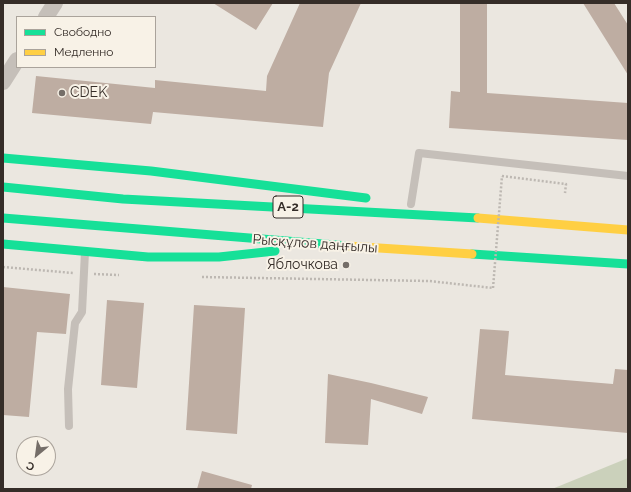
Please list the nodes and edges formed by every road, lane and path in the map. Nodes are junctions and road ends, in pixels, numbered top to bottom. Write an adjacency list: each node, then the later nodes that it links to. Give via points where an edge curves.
1 (56, 3): 2 (street)
2 (47, 16)
3 (16, 62): 4 (street)
4 (3, 82)
5 (3, 158): 9 (main road, via 151,171)
6 (628, 176): 10 (lane, via 419,154)
7 (3, 187): 11 (main road, A-2, via 123,199)
8 (565, 193): 18 (path, bridge, via 566,184 502,176 493,288)
9 (372, 199)
10 (407, 203): 11 (main road)
11 (453, 216): 13 (main road, A-2)
12 (3, 218): 15 (main road, Рысқұлов даңғылы)
13 (628, 230)
14 (3, 244): 16 (main road)
15 (327, 245): 16 (main road, via 219,257 148,257); 17 (main road, Рысқұлов даңғылы)
16 (84, 252): 19 (lane, via 82,312 75,323 68,389)
17 (628, 264)
18 (429, 282)
19 (69, 426)

